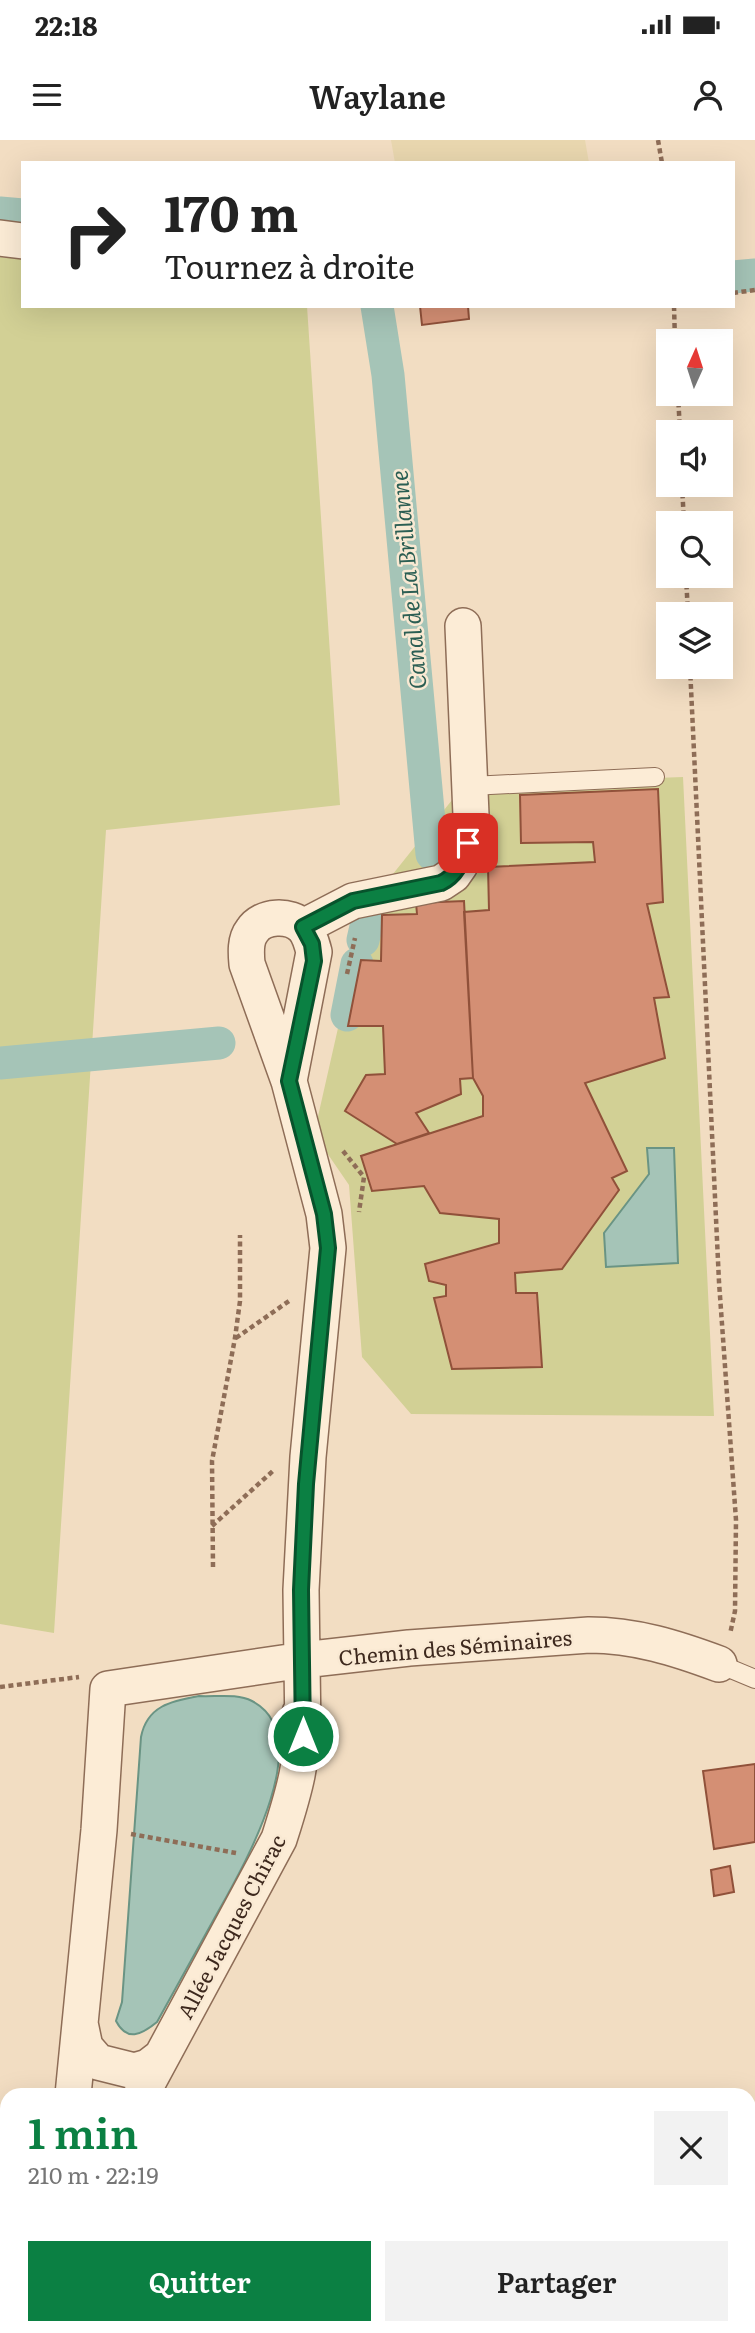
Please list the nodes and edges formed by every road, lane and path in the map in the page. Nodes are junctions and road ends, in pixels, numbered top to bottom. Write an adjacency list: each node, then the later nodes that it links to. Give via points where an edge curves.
1 (658, 140): 2 (path)
2 (662, 161)
3 (0, 238): 4 (street)
4 (21, 241)
5 (755, 290): 6 (path)
6 (735, 293)
7 (674, 308): 8 (path)
8 (675, 329)
9 (463, 626): 12 (street)
10 (691, 679): 24 (path, via 719,1282 736,1520 735,1611)
11 (655, 776): 12 (lane)
12 (471, 786): 13 (street, via 468,843 460,865 447,880 353,901)
13 (303, 927): 16 (street, via 314,961); 16 (street, via 286,919 263,921 252,930 246,948 253,986)
14 (357, 931): 15 (path)
15 (344, 984)
16 (289, 1081): 20 (street, via 324,1214 328,1248)
17 (339, 1145): 18 (path)
18 (364, 1177)
19 (240, 1235): 21 (path, via 240,1301 212,1461)
20 (308, 1457): 21 (path, via 289,1457); 23 (street, via 301,1590)
21 (212, 1526): 22 (path)
22 (213, 1567)
23 (303, 1660): 24 (street, Chemin des Séminaires, via 409,1648 617,1635); 25 (street, Chemin des Séminaires); 29 (street)
24 (719, 1664): 26 (lane, Chemin des Séminaires)
25 (232, 1671): 27 (street, Chemin des Séminaires); 29 (street, Allée Jacques Chirac, via 266,1676 287,1688 298,1705)
26 (755, 1679)
27 (97, 1683): 28 (path); 30 (street)
28 (0, 1687)
29 (303, 1736): 31 (street, Allée Jacques Chirac, via 293,1796)
30 (99, 1830): 31 (path, via 236,1853); 32 (street)
31 (264, 1869): 33 (street, Allée Jacques Chirac)
32 (79, 2023): 33 (street, via 85,2048 98,2062 134,2071); 34 (street)
33 (161, 2057): 35 (street, Allée Jacques Chirac)
34 (74, 2088)
35 (145, 2088)

